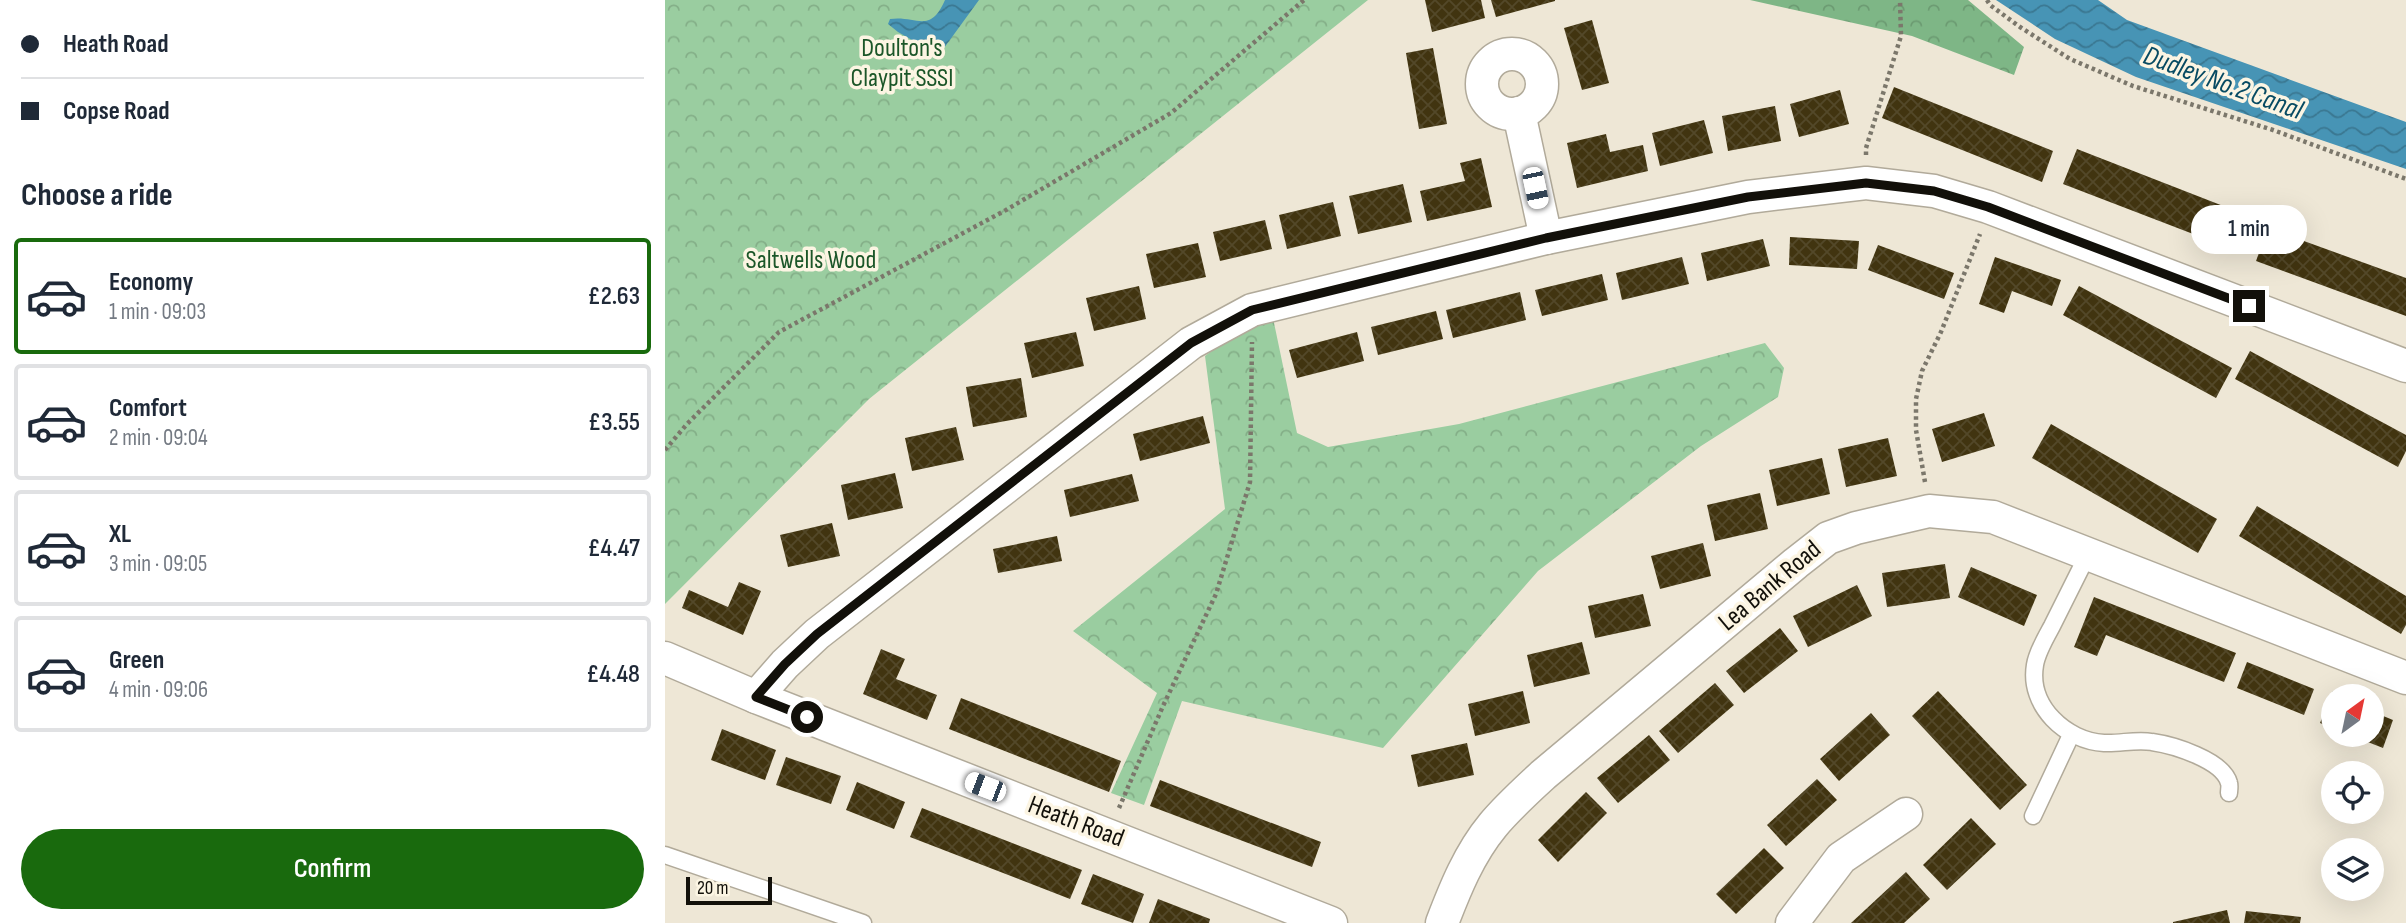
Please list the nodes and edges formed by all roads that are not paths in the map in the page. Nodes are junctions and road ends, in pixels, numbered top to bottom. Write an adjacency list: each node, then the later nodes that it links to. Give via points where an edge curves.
1 (1519, 113): 2 (street)
2 (1546, 238): 3 (street, via 1748,197 1866,183 1934,191 1988,207); 7 (street, via 1252,310 1191,343 817,634)
3 (2406, 366)
4 (2088, 554): 6 (street, Lea Bank Road); 8 (lane, via 2035,665 2036,688 2043,705); 15 (street, Lea Bank Road, via 1993,517 1929,511 1828,538 1543,775 1492,827)
5 (665, 658): 7 (street, Heath Road)
6 (2406, 678)
7 (756, 697): 14 (street, Heath Road)
8 (2071, 735): 9 (lane, via 2104,743 2150,741 2192,753 2222,772); 11 (lane)
9 (2229, 793)
10 (1906, 814): 16 (street, via 1841,858)
11 (2033, 816)
12 (665, 855): 13 (lane)
13 (863, 923)
14 (1331, 923)
15 (1441, 923)
16 (1792, 923)

